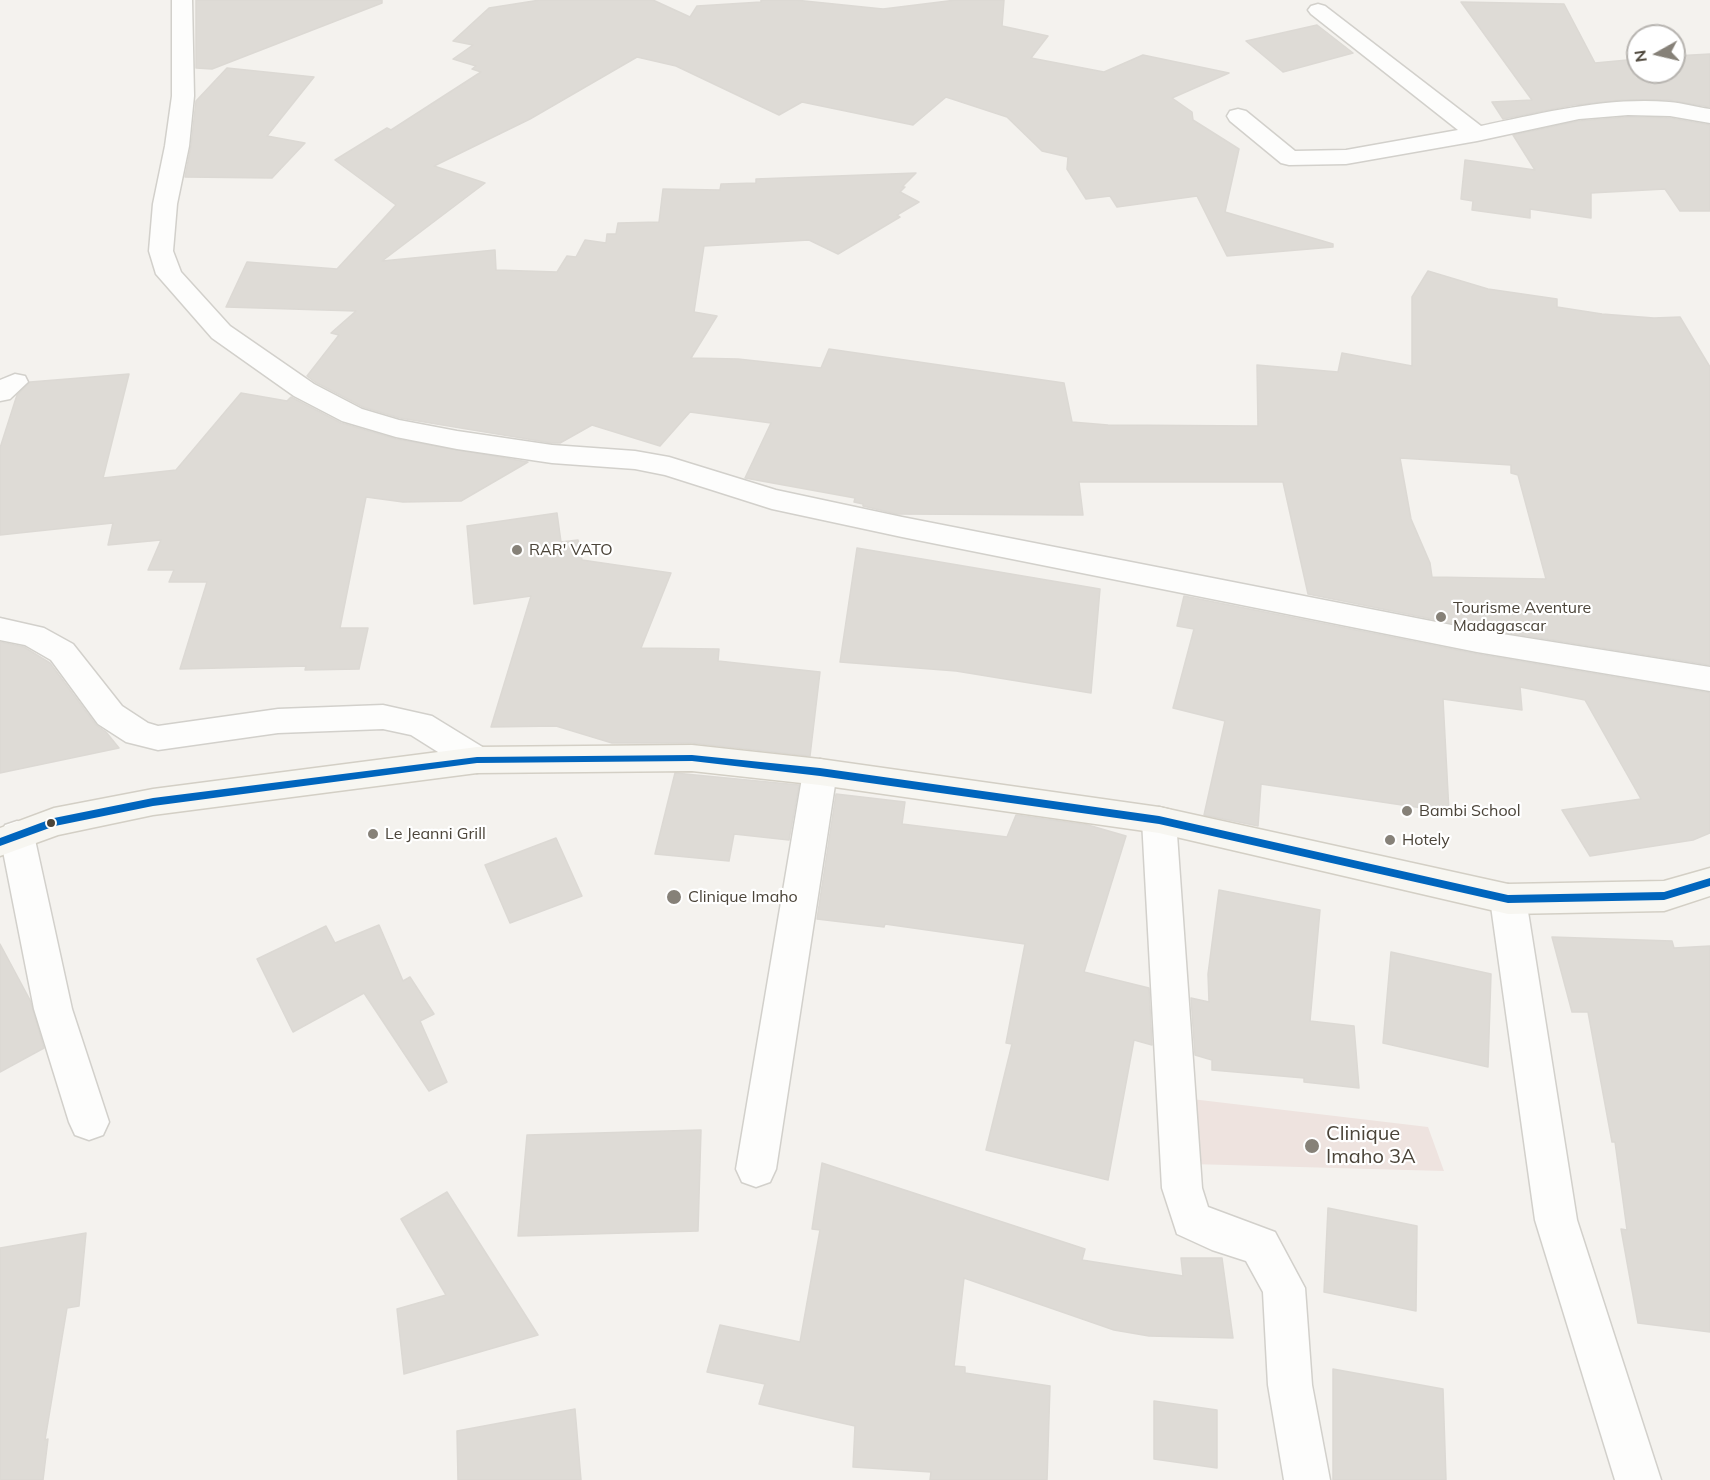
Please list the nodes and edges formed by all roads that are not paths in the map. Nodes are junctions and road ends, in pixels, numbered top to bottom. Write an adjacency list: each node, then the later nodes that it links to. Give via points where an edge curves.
1 (182, 0): 7 (street, via 183,96 161,251 169,274 221,332 304,390 352,415 396,429 458,440 669,466 772,499 902,527 1477,641)
2 (1318, 10): 5 (street)
3 (1710, 116): 5 (street, via 1670,109 1628,108 1579,112)
4 (1238, 117): 5 (street, via 1289,158 1346,157)
5 (1477, 134)
6 (0, 629): 8 (street, via 33,636 62,652 110,715 138,733 158,738 278,721 383,717 420,725)
7 (1710, 679)
8 (477, 760): 9 (main road, via 692,758); 11 (main road, via 153,802 54,822)
9 (820, 772): 10 (main road); 15 (street)
10 (1158, 820): 13 (main road); 16 (street, via 1182,1188 1192,1220 1260,1246 1284,1288 1290,1385)
11 (8, 839): 14 (street, via 53,1009)
12 (1710, 882): 13 (main road, via 1664,896)
13 (1508, 899): 17 (street, via 1556,1220)
14 (89, 1122)
15 (756, 1169)
16 (1307, 1480)
17 (1638, 1480)

